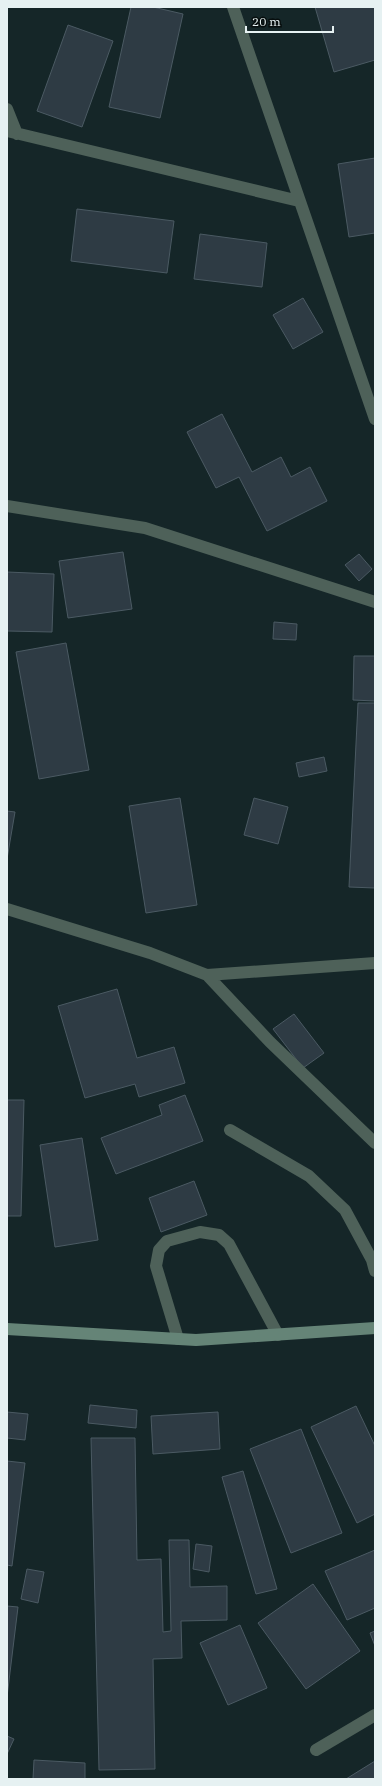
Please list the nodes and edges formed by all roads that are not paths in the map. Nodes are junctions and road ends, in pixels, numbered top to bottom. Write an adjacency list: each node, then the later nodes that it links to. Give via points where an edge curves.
1 (233, 7): 4 (street)
2 (7, 109): 3 (street)
3 (12, 132): 4 (street)
4 (299, 201): 5 (street)
5 (375, 419)
6 (7, 506): 7 (street, via 145,528)
7 (375, 602)
8 (7, 909): 10 (street, via 150,953)
9 (375, 963): 10 (street)
10 (207, 975): 12 (street, via 270,1042)
11 (230, 1130): 13 (street, via 309,1176 345,1210 372,1260)
12 (375, 1143)
13 (375, 1271)
14 (375, 1328): 16 (main road)
15 (7, 1329): 17 (main road)
16 (278, 1335): 17 (main road); 17 (street, via 229,1244 219,1235 200,1232 167,1242 159,1250 156,1266)
17 (178, 1339)
18 (375, 1716): 19 (street)
19 (316, 1750)

